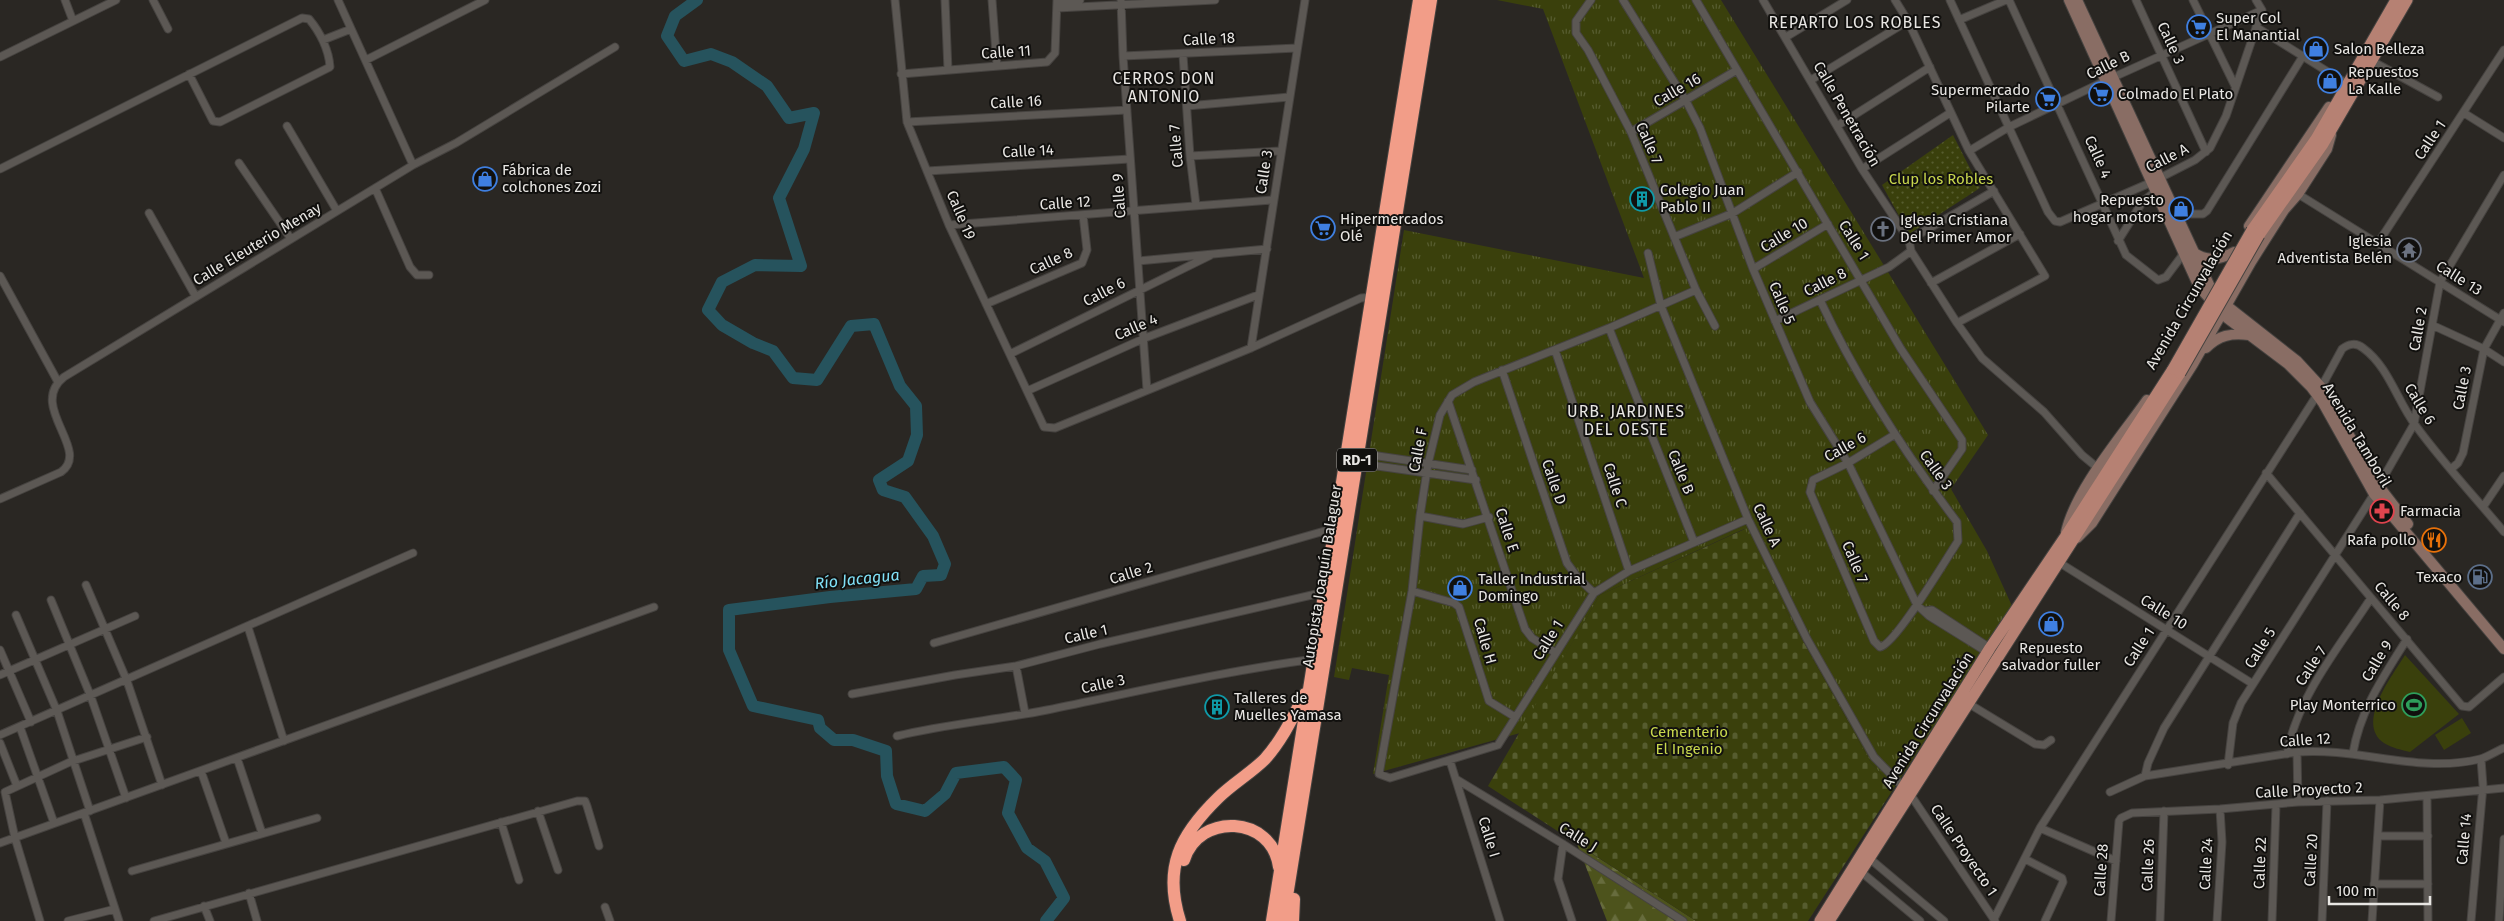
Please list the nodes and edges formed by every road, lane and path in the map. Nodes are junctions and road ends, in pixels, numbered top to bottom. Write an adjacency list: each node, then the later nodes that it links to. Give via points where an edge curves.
1 (66, 0): 33 (street)
2 (116, 0): 33 (street)
3 (153, 0): 36 (street)
4 (338, 0): 37 (street)
5 (485, 0): 49 (street)
6 (895, 0): 56 (street, Calle 19)
7 (944, 0): 53 (street)
8 (992, 0): 51 (street)
9 (1080, 0): 30 (street)
10 (1215, 0): 29 (street)
11 (1305, 0): 42 (street, Calle 3)
12 (1419, 0): 128 (highway, Autopista Joaquín Balaguer / RD-1)
13 (1431, 0): 155 (highway, Autopista Joaquín Balaguer / RD-1)
14 (1591, 0): 74 (street, Calle 7, via 1576,21 1575,29)
15 (1623, 0): 63 (street, Calle 5)
16 (1696, 0): 54 (street, Calle 1)
17 (1763, 0): 39 (street, Calle Penetración)
18 (1847, 0): 39 (street)
19 (1895, 0): 34 (street)
20 (1950, 0): 32 (street)
21 (2008, 0): 32 (street); 64 (street, Calle 4)
22 (2069, 0): 57 (main road)
23 (2077, 0): 57 (main road)
24 (2136, 0): 45 (street, Calle 3)
25 (2193, 0): 38 (street)
26 (2256, 0): 31 (street)
27 (2396, 0): 59 (main road, Avenida Circunvalación)
28 (2407, 0): 50 (main road, Avenida Circunvalación)
29 (1121, 2): 30 (street); 46 (street, Calle 9)
30 (1057, 3): 51 (street, Calle 11, via 1055,53 1051,59 1041,64)
31 (2262, 10): 35 (street, Calle A); 38 (street, Calle B)
32 (1959, 20): 72 (street)
33 (73, 22): 48 (street)
34 (1908, 22): 52 (street); 58 (street)
35 (2256, 27): 47 (street); 60 (street, Calle A)
36 (168, 29)
37 (352, 29): 40 (street); 49 (street)
38 (2208, 33): 45 (street, Calle B); 60 (street)
39 (1786, 37): 58 (street, Calle Penetración)
40 (323, 40): 55 (street, via 309,19 302,18); 55 (street, via 330,68 220,122 213,121)
41 (615, 47): 82 (street, Calle Eleuterio Menay, via 456,143)
42 (1297, 48): 44 (street, Calle 18); 61 (street, Calle 3)
43 (2504, 50): 68 (street, Calle 1)
44 (1183, 55): 46 (street, Calle 18); 65 (street, Calle 7)
45 (2162, 55): 57 (street, Calle B); 78 (street, Calle 3)
46 (1123, 56): 66 (street, Calle 9)
47 (2303, 56): 59 (street); 92 (street, via 2207,211 2192,214)
48 (0, 58)
49 (366, 60): 82 (street)
50 (2372, 61): 62 (street); 73 (main road, Avenida Circunvalación)
51 (997, 66): 53 (street, Calle 11)
52 (1930, 67): 67 (street); 71 (street)
53 (948, 70): 56 (street, Calle 11)
54 (1737, 70): 63 (street, Calle 16); 86 (street, Calle 1)
55 (189, 74): 83 (street)
56 (901, 74): 69 (street, Calle 19)
57 (2108, 79): 64 (street, Calle B); 88 (main road)
58 (1811, 80): 71 (street, Calle Penetración)
59 (2349, 84): 103 (main road, Avenida Circunvalación); 113 (main road, Avenida Circunvalación, via 2338,93)
60 (2235, 86): 78 (street, Calle A, via 2220,130)
61 (1289, 97): 65 (street); 76 (street, Calle 3)
62 (2438, 97)
63 (1686, 101): 74 (street, Calle 16); 99 (street, Calle 5)
64 (2058, 104): 72 (street, Calle B); 94 (street, Calle 4)
65 (1187, 106): 79 (street, Calle 7)
66 (1127, 110): 69 (street, Calle 16); 80 (street, Calle 9)
67 (1950, 113): 77 (street); 84 (street)
68 (2464, 113): 75 (street); 109 (street, Calle 1)
69 (907, 122): 85 (street, Calle 19)
70 (287, 126): 96 (street)
71 (1837, 126): 84 (street, Calle Penetración)
72 (2009, 127): 77 (street, Calle B); 94 (street, Calle A, via 2055,221 2064,222)
73 (2333, 128): 91 (main road, Avenida Circunvalación, via 2327,149); 103 (main road, Avenida Circunvalación)
74 (1631, 132): 105 (street, Calle 7)
75 (2504, 138)
76 (1281, 151): 79 (street); 93 (street, Calle 3)
77 (1969, 151): 90 (street)
78 (2206, 152): 88 (street, Calle A)
79 (1190, 156): 95 (street, Calle 7)
80 (1130, 159): 85 (street, Calle 14); 97 (street, Calle 9)
81 (239, 163): 106 (street)
82 (413, 165): 89 (street, Calle Eleuterio Menay)
83 (0, 169)
84 (1862, 169): 107 (street, Calle Penetración)
85 (927, 171): 102 (street, Calle 19)
86 (1798, 172): 99 (street); 101 (street, Calle 1)
87 (2504, 175): 121 (street, Calle 2)
88 (2156, 184): 92 (main road); 94 (street, Calle A); 108 (street); 112 (main road)
89 (375, 188): 96 (street, Calle Eleuterio Menay); 118 (street, via 410,267 417,275)
90 (1994, 191): 104 (street); 107 (street)
91 (2298, 194): 109 (street, Calle 13); 132 (main road, Avenida Circunvalación, via 2284,210)
92 (2167, 197): 112 (main road)
93 (1273, 200): 95 (street, Calle 12); 110 (street, Calle 3)
94 (2103, 204): 108 (street, Calle 4)
95 (1196, 205): 97 (street, Calle 12)
96 (337, 211): 106 (street, Calle Eleuterio Menay)
97 (1134, 212): 100 (street, Calle 12); 116 (street, Calle 9)
98 (149, 213): 127 (street)
99 (1733, 214): 105 (street); 117 (street, Calle 5)
100 (1083, 215): 102 (street, Calle 12); 130 (street, Calle 8, via 1087,250 1082,263)
101 (1828, 224): 117 (street, Calle 10); 120 (street, Calle 1)
102 (949, 225): 130 (street, Calle 19)
103 (2255, 233): 176 (main road, Avenida Circunvalación, bridge, via 2176,371)
104 (2020, 234): 122 (street); 135 (street, via 2045,276)
105 (1674, 238): 124 (street, Calle 7)
106 (291, 239): 127 (street, Calle Eleuterio Menay)
107 (1908, 240): 111 (street, Calle Penetración)
108 (2118, 241): 112 (street, Calle 4, via 2126,255 2158,280 2166,277)
109 (2378, 243): 121 (street, Calle 13)
110 (1267, 249): 115 (street); 125 (street, Calle 3)
111 (1911, 251): 120 (street, Calle 8, via 1889,267); 122 (street, Calle Penetración)
112 (2188, 252): 113 (main road, via 2214,259); 126 (main road, Avenida Tamboril, via 2199,287)
113 (2234, 252): 126 (main road, Avenida Circunvalación)
114 (1648, 253): 131 (street, Calle A)
115 (1211, 255): 116 (street); 123 (street, Calle 6)
116 (1138, 261): 123 (street, Calle 9)
117 (1753, 269): 134 (street, Calle 5)
118 (428, 275)
119 (0, 276): 148 (street)
120 (1862, 279): 129 (street, Calle 8); 167 (street, Calle 1, via 1901,349 1962,440 1962,449)
121 (2440, 282): 133 (street, Calle 13); 136 (street, Calle 2)
122 (1931, 283): 135 (street, Calle Penetración)
123 (1140, 289): 140 (street, Calle 9); 144 (street, Calle 6)
124 (1696, 290): 131 (street, Calle F); 137 (street, Calle 7)
125 (1258, 295): 140 (street, Calle 4); 141 (street, Calle 3)
126 (2210, 295): 132 (main road, Avenida Tamboril); 158 (main road, Avenida Circunvalación, via 2157,386)
127 (196, 297): 148 (street, Calle Eleuterio Menay)
128 (1372, 297): 141 (street, via 1361,298); 174 (highway, Autopista Joaquín Balaguer / RD-1)
129 (1820, 300): 134 (street, Calle 8); 154 (street, Calle 3, via 1848,358)
130 (986, 304): 144 (street, Calle 19)
131 (1661, 306): 138 (street, Calle F); 173 (street, Calle A)
132 (2224, 310): 139 (main road, Avenida Tamboril); 146 (main road, Avenida Circunvalación); 151 (main road, Avenida Tamboril, via 2297,362)
133 (2503, 318): 142 (street, Calle 3)
134 (1775, 321): 156 (street, Calle 5, via 1810,402)
135 (1957, 323): 158 (street, Calle Penetración, via 1982,358 2044,412)
136 (2432, 325): 142 (street); 153 (street, Calle 2)
137 (1715, 326)
138 (1609, 328): 143 (street, Calle F); 177 (street, Calle B)
139 (2248, 335): 146 (main road, via 2220,337); 151 (main road, Avenida Tamboril)
140 (1145, 338): 149 (street, Calle 9); 150 (street, Calle 4)
141 (1251, 348): 149 (street)
142 (2484, 349): 145 (street); 159 (street, Calle 3, via 2463,453 2458,464)
143 (1555, 350): 147 (street, Calle F); 181 (street, Calle C)
144 (1010, 354): 150 (street, Calle 19)
145 (2504, 362)
146 (2193, 364): 176 (main road, Avenida Circunvalación, via 2092,523)
147 (1502, 370): 152 (street, Calle F, via 1452,394); 185 (street, Calle D, via 1567,563)
148 (58, 382): 168 (street, via 50,398 70,454 69,465 62,472)
149 (1147, 390): 150 (street, Calle 19, via 1055,428 1046,428 1042,424)
150 (1027, 391)
151 (2319, 391): 153 (street, Calle 6, via 2342,349 2355,344 2362,347 2388,377); 161 (street, Calle 1); 166 (main road, Avenida Tamboril)
152 (1448, 402): 157 (street, Calle F, via 1440,414); 160 (street, Calle E)
153 (2414, 424): 159 (street, Calle 6); 166 (street, Calle 2)
154 (1894, 434): 156 (street, Calle 6); 167 (street, Calle 3)
155 (1357, 458): 157 (street); 162 (street); 273 (highway, Autopista Joaquín Balaguer / RD-1)
156 (1848, 463): 165 (street, Calle 6, via 1813,480); 188 (street, Calle 5)
157 (1428, 464): 160 (street); 162 (street, Calle F)
158 (2098, 468): 176 (main road, Avenida Circunvalación, via 2074,509)
159 (2450, 469): 169 (street, Calle 6)
160 (1472, 470): 164 (street, Calle E)
161 (2266, 473): 170 (street, Calle 8); 194 (street, Calle 1)
162 (1427, 474): 164 (street); 171 (street, Calle F)
163 (2504, 476): 169 (street)
164 (1476, 480): 172 (street, Calle E)
165 (1810, 485): 199 (street, Calle 7, via 1810,492)
166 (2376, 489): 179 (street, Calle 5); 195 (main road, Avenida Tamboril); 200 (main road, Avenida Tamboril)
167 (1933, 491): 188 (street, Calle 3, via 1957,522 1958,541)
168 (0, 499)
169 (2483, 507): 175 (street, Calle 6)
170 (2300, 513): 179 (street, Calle 8); 204 (street)
171 (1420, 516): 172 (street, via 1456,524); 183 (street, Calle F)
172 (1489, 517): 203 (street, Calle E, via 1526,629 1532,638)
173 (1748, 519): 177 (street, Calle 1); 247 (street, Calle A, via 1807,639 1874,757)
174 (1335, 528): 184 (highway, Autopista Joaquín Balaguer / RD-1); 197 (street, Calle 2)
175 (2504, 532)
176 (2070, 539): 180 (main road, Avenida Circunvalación); 202 (main road, Avenida Circunvalación)
177 (1694, 542): 181 (street, Calle 1)
178 (413, 554): 192 (street)
179 (2335, 554): 186 (street, Calle 8); 213 (street, Calle 5)
180 (2060, 563): 194 (street, Calle 10); 216 (main road, Avenida Circunvalación)
181 (1629, 572): 185 (street, Calle 1)
182 (86, 584): 193 (street)
183 (1412, 591): 219 (street, Calle H, via 1459,607 1489,701); 239 (street, Calle F, via 1379,768)
184 (1325, 592): 206 (highway, Autopista Joaquín Balaguer / RD-1); 207 (street, Calle 1)
185 (1594, 593): 203 (street, Calle 1)
186 (2371, 598): 196 (street, Calle 8); 232 (street, Calle 7, via 2303,704)
187 (51, 600): 198 (street)
188 (1916, 605): 199 (street, Calle 3, via 1889,644); 202 (street, via 1925,611 1932,610)
189 (654, 607): 226 (street)
190 (16, 615): 205 (street)
191 (135, 616): 193 (street)
192 (248, 627): 211 (street); 226 (street)
193 (105, 629): 198 (street); 211 (street)
194 (2166, 630): 204 (street, Calle 10); 263 (street, Calle 1)
195 (2504, 638)
196 (2406, 639): 210 (street, Calle 8, via 2462,706 2469,708); 231 (street, Calle 9, via 2366,707 2356,731)
197 (934, 643)
198 (70, 644): 205 (street); 215 (street)
199 (1880, 648)
200 (2504, 649)
201 (0, 650): 208 (street)
202 (1988, 650): 216 (main road, Avenida Circunvalación)
203 (1556, 653): 219 (street, Calle 1)
204 (2209, 657): 213 (street, Calle 10); 240 (street, via 2164,728)
205 (35, 659): 208 (street); 217 (street)
206 (1315, 659): 212 (highway, Autopista Joaquín Balaguer / RD-1); 218 (street, Calle 3, via 1255,667)
207 (1016, 666): 214 (street, Calle 1); 218 (street)
208 (10, 670): 209 (street); 220 (street)
209 (0, 675)
210 (2504, 677)
211 (127, 681): 215 (street); 224 (street)
212 (1311, 683): 280 (highway, Autopista Joaquín Balaguer / RD-1); 298 (highway, via 1283,737 1269,754 1218,798 1187,832 1175,863 1172,882)
213 (2253, 684): 237 (street, Calle 5, via 2233,723)
214 (852, 694)
215 (91, 697): 217 (street); 229 (street)
216 (1964, 701): 225 (street, via 2035,744 2044,746); 247 (main road, Avenida Circunvalación)
217 (57, 711): 220 (street); 235 (street)
218 (1025, 713): 223 (street, Calle 3)
219 (1515, 717): 236 (street, Calle 1, via 1498,745)
220 (31, 722): 221 (street)
221 (20, 727): 222 (street); 241 (street)
222 (0, 736)
223 (898, 736)
224 (147, 737): 229 (street); 243 (street)
225 (2051, 740)
226 (284, 741): 233 (street)
227 (0, 743): 244 (street)
228 (2504, 748): 234 (street, Calle 12)
229 (109, 749): 235 (street); 250 (street)
230 (2297, 752): 231 (street, Calle 12); 232 (street, Calle 12); 253 (street)
231 (2353, 753): 234 (street, Calle 12, via 2410,762)
232 (2287, 754): 237 (street, Calle 12)
233 (238, 758): 238 (street); 264 (street)
234 (2481, 759): 246 (street, Calle 14)
235 (74, 761): 241 (street); 257 (street)
236 (1450, 761): 239 (street, Calle 1, via 1390,778); 242 (street, Calle I)
237 (2228, 765): 240 (street, Calle 12)
238 (201, 771): 243 (street); 270 (street)
239 (1382, 776)
240 (2145, 776): 248 (street, Calle 12)
241 (37, 777): 244 (street); 262 (street)
242 (1456, 779): 271 (street, Calle J); 303 (street, Calle I)
243 (162, 785): 250 (street)
244 (17, 786): 267 (street, via 4,795)
245 (2504, 788): 246 (street, Calle Proyecto 2)
246 (2482, 790): 249 (street, Calle Proyecto 2); 318 (street, Calle 14)
247 (1907, 791): 274 (main road, Avenida Circunvalación); 290 (street, Calle Proyecto 1); 306 (main road, Avenida Circunvalación)
248 (2110, 792)
249 (2428, 796): 251 (street, Calle Proyecto 2); 266 (street)
250 (126, 798): 257 (street)
251 (2380, 800): 252 (street, Calle Proyecto 2); 265 (street)
252 (2328, 801): 253 (street, Calle Proyecto 2); 315 (street, Calle 20)
253 (2298, 802): 254 (street, Calle Proyecto 2)
254 (2276, 805): 255 (street, Calle Proyecto 2); 314 (street, Calle 22)
255 (2220, 809): 256 (street, Calle Proyecto 2); 313 (street, Calle 24, via 2222,842)
256 (2164, 811): 260 (street, Calle Proyecto 2, via 2132,813); 312 (street, Calle 26)
257 (87, 812): 262 (street); 287 (street)
258 (538, 812): 261 (street); 272 (street, via 585,801); 277 (street)
259 (317, 818): 264 (street)
260 (2119, 821): 276 (street, Calle 28)
261 (501, 822): 281 (street); 284 (street)
262 (54, 824): 267 (street)
263 (2040, 828): 275 (street, Calle 1); 276 (street)
264 (262, 833): 270 (street)
265 (2378, 836): 266 (street); 282 (street)
266 (2428, 836): 283 (street)
267 (15, 838): 269 (street); 292 (street)
268 (2504, 840): 319 (street)
269 (0, 843)
270 (226, 844): 278 (street)
271 (1563, 844): 304 (street, via 1558,879); 305 (street, Calle J)
272 (599, 846)
273 (1296, 852): 301 (highway, Autopista Joaquín Balaguer / RD-1); 302 (highway)
274 (1869, 858): 279 (main road, Avenida Circunvalación); 309 (street)
275 (2025, 859): 290 (street, Calle 1); 310 (street, via 2062,878)
276 (2116, 861): 311 (street, Calle 28)
277 (558, 870)
278 (132, 871)
279 (1860, 871): 307 (main road, Avenida Circunvalación); 308 (street)
280 (1280, 874): 299 (highway, via 1272,847 1252,829 1222,825 1208,830 1189,849 1182,868 1181,893); 300 (highway, Autopista Joaquín Balaguer / RD-1)
281 (519, 880)
282 (2374, 884): 283 (street); 316 (street)
283 (2428, 884): 317 (street)
284 (249, 893): 285 (street); 296 (street)
285 (204, 906): 289 (street); 295 (street)
286 (605, 907): 297 (street)
287 (115, 909): 288 (street); 294 (street)
288 (79, 920): 293 (street)
289 (157, 920)
290 (1994, 920)
291 (2504, 920): 319 (street)
292 (40, 921)
293 (68, 921)
294 (119, 921)
295 (210, 921)
296 (257, 921)
297 (610, 921)
298 (1180, 921)
299 (1188, 921)
300 (1272, 921)
301 (1283, 921)
302 (1293, 921)
303 (1500, 921)
304 (1572, 921)
305 (1682, 921)
306 (1820, 921)
307 (1829, 921)
308 (1920, 921)
309 (1944, 921)
310 (2046, 921)
311 (2111, 921)
312 (2160, 921)
313 (2217, 921)
314 (2272, 921)
315 (2322, 921)
316 (2372, 921)
317 (2428, 921)
318 (2471, 921)
319 (2498, 921)

